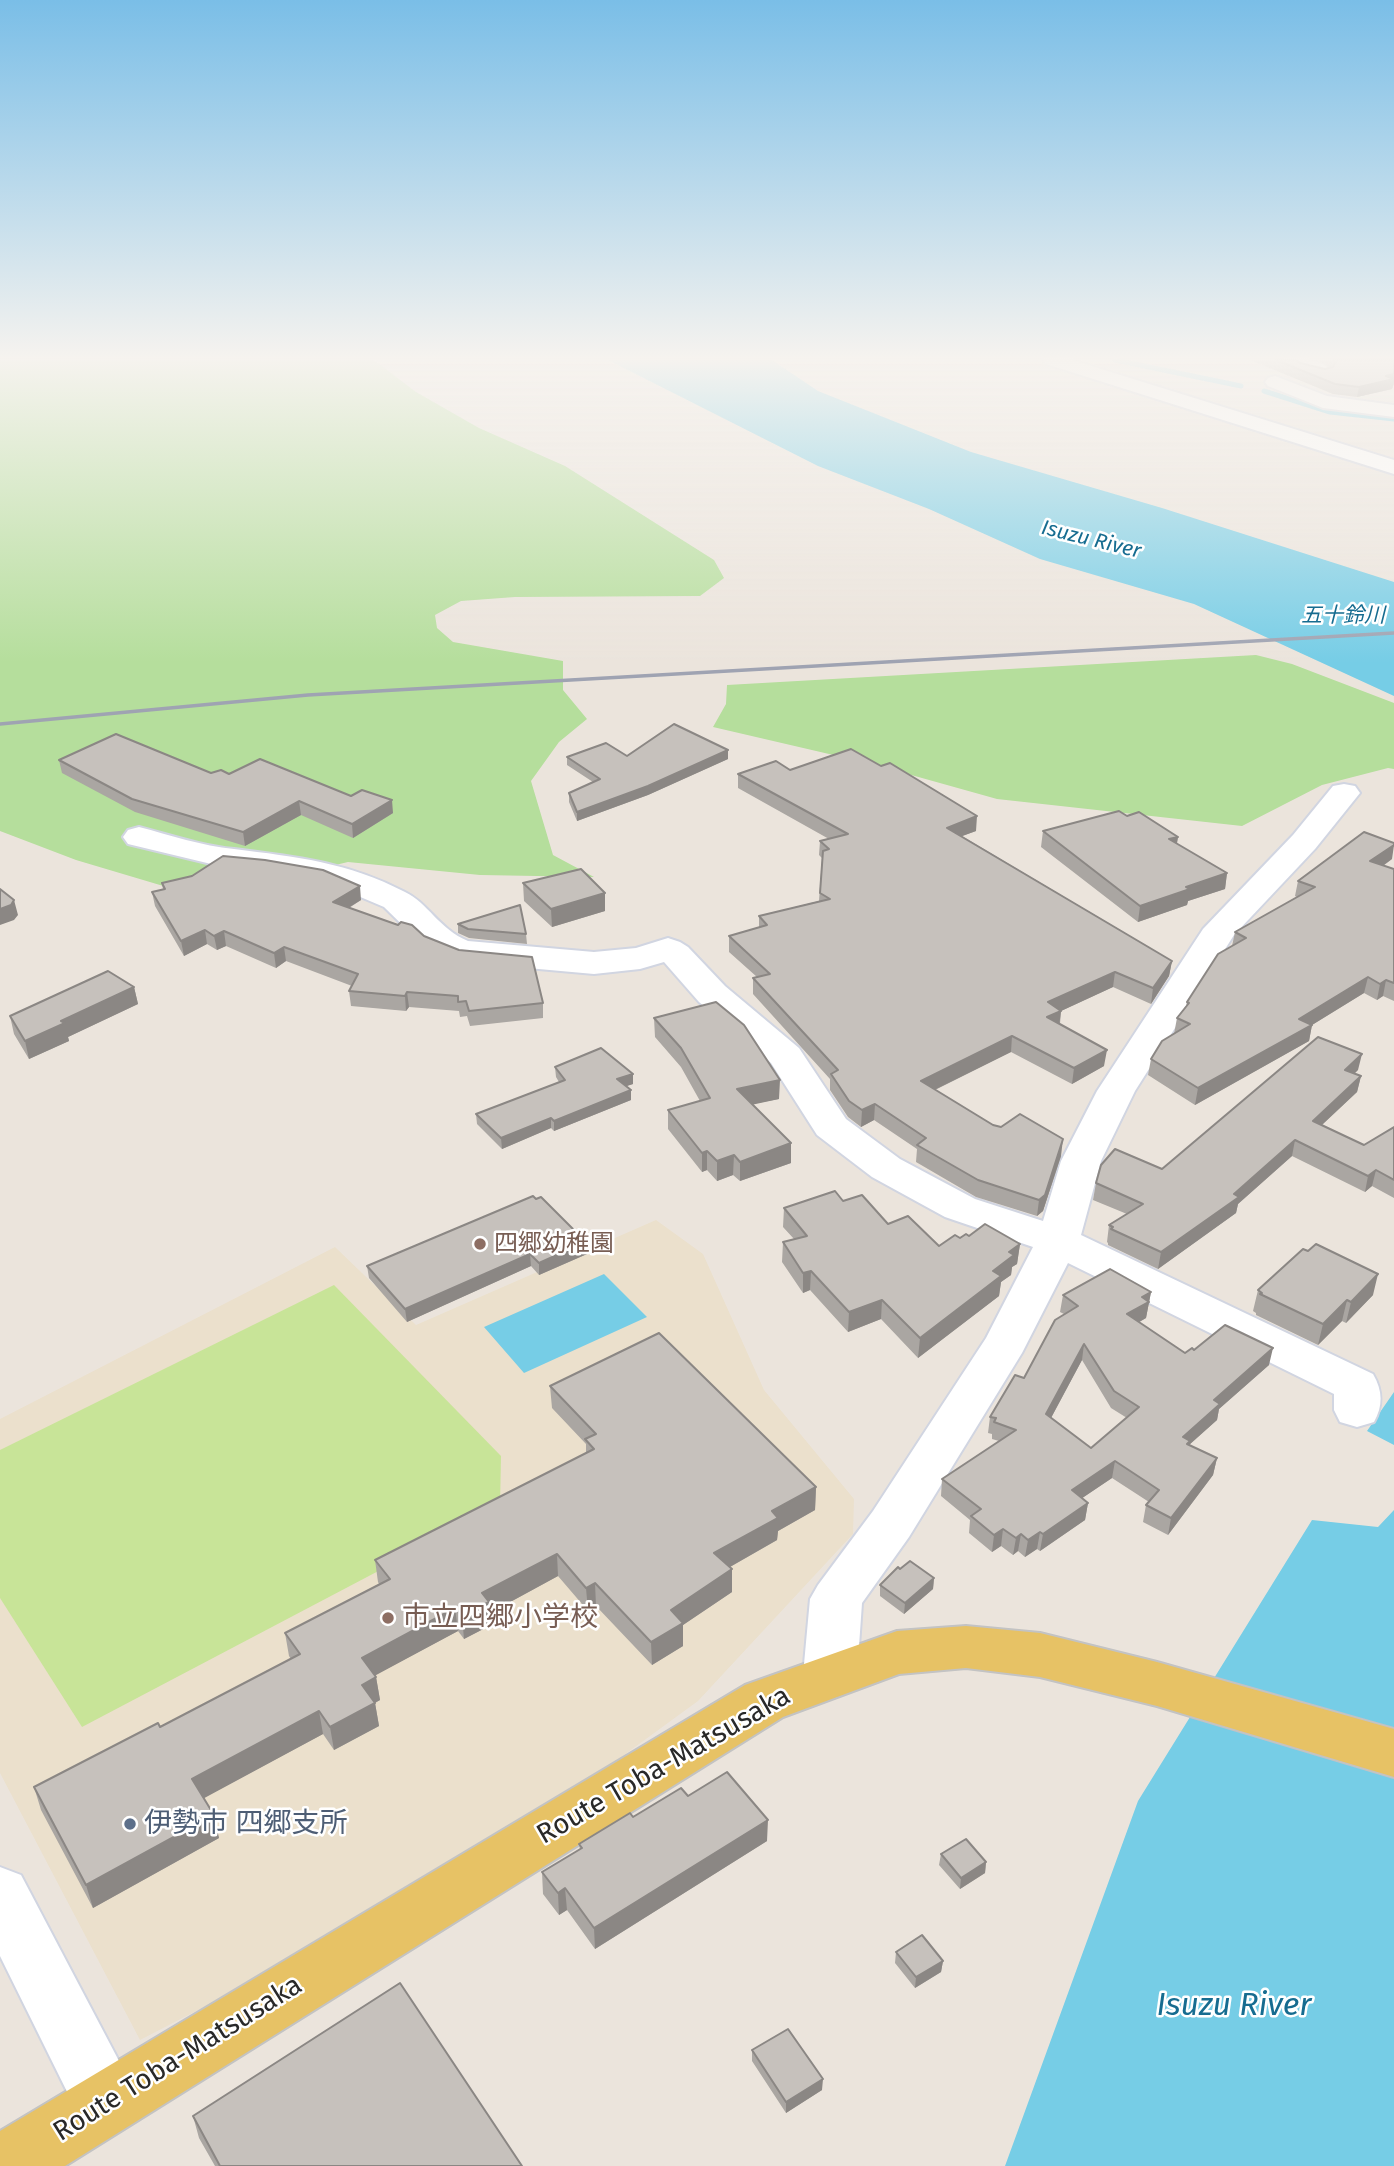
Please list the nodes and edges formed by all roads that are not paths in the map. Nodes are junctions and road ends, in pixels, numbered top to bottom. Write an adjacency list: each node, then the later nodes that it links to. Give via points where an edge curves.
1 (1375, 461): 2 (street)
2 (1394, 467)
3 (1345, 793): 5 (street, via 1220,929 1116,1091 1081,1161)
4 (139, 836): 5 (street, via 232,859 334,874 396,900 438,941 461,951 594,963 640,958 668,949 712,994 786,1056 831,1127 886,1168 960,1208)
5 (1058, 1241): 6 (street, via 1357,1386); 7 (street, via 1006,1342 891,1524 836,1600)
6 (1357, 1409)
7 (830, 1675): 8 (main road, Route Toba-Matsusaka, via 897,1653 966,1647 1040,1655); 10 (main road, Route Toba-Matsusaka, via 764,1701)
8 (1394, 1753)
9 (0, 1894): 10 (street)
10 (106, 2102): 11 (main road, Route Toba-Matsusaka)
11 (4, 2166)

